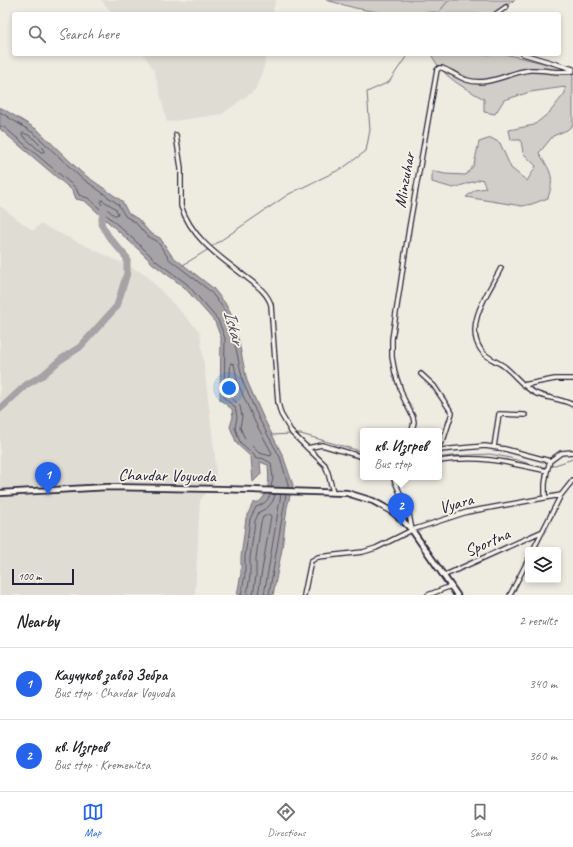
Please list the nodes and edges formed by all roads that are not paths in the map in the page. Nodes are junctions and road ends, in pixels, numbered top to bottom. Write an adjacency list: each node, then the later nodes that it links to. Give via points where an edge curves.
1 (506, 7): 2 (street)
2 (499, 12)
3 (529, 56): 4 (street)
4 (573, 70): 12 (street, Minzuhar, via 527,70 487,81 477,81 468,80 442,68 437,70 392,339 395,373 413,417)
5 (176, 134): 15 (street, via 181,168 181,206 188,222 205,244 262,290 269,299 278,403 286,425)
6 (501, 268): 9 (street, via 476,317 476,340 480,350 510,371)
7 (421, 374): 13 (street, via 434,386 452,413)
8 (573, 379): 9 (street, via 555,379)
9 (523, 385): 10 (street, via 543,397)
10 (573, 405)
11 (525, 415): 14 (street, via 499,414)
12 (413, 428)
13 (442, 441)
14 (494, 447): 16 (street); 20 (street)
15 (307, 448): 18 (street, via 322,445); 24 (street, via 324,465)
16 (442, 450)
17 (573, 452): 20 (street, via 560,453)
18 (360, 456)
19 (442, 461): 21 (street, via 492,459)
20 (550, 462): 21 (street)
21 (547, 470): 27 (street)
22 (394, 480): 28 (street, via 410,514)
23 (573, 480): 26 (street)
24 (333, 492): 25 (street, Chavdar Voyvoda, via 108,487); 28 (street, Chavdar Voyvoda, via 373,501 393,512)
25 (0, 493)
26 (561, 495): 27 (street, Vyara); 29 (street)
27 (545, 498): 28 (street, Vyara, via 467,512)
28 (412, 530): 32 (street, Chavdar Voyvoda); 34 (street, Vyara, via 363,552 314,558 311,561)
29 (543, 531): 30 (street); 32 (street, Sportna)
30 (535, 547)
31 (525, 566): 37 (street)
32 (443, 576): 33 (street, Chavdar Voyvoda)
33 (451, 586): 35 (street); 36 (street, Chavdar Voyvoda)
34 (304, 595)
35 (428, 595)
36 (457, 595)
37 (510, 595)

